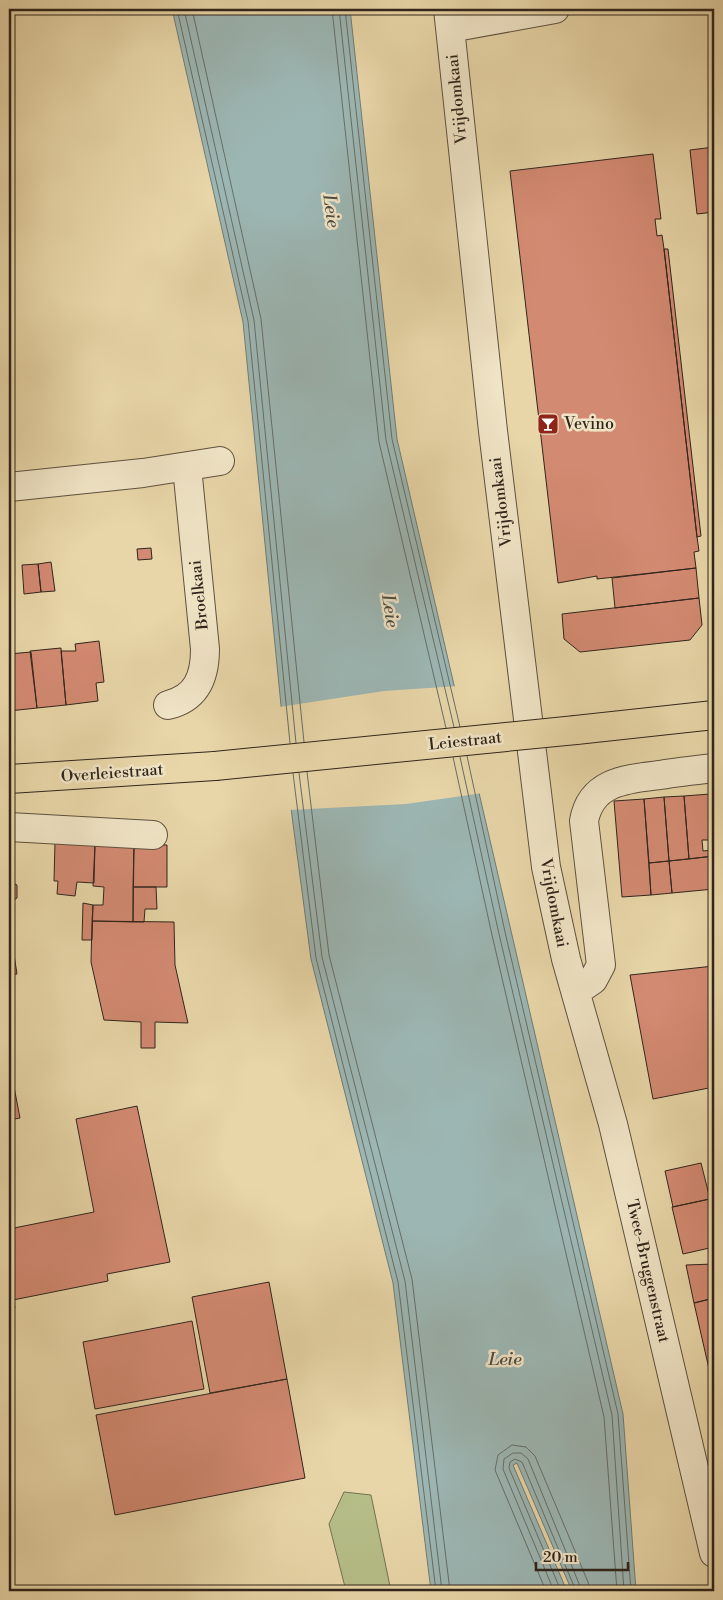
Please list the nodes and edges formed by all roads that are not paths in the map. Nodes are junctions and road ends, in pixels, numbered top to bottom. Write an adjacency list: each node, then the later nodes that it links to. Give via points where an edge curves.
1 (555, 9): 2 (street)
2 (449, 19): 13 (street, Vrijdomkaai, via 492,431 535,788 546,867 566,959)
3 (220, 461): 4 (street)
4 (187, 467): 5 (street); 6 (street, Broelkaai, via 205,650 204,669 192,693)
5 (9, 486)
6 (168, 705)
7 (714, 715): 8 (main road, Leiestraat, bridge)
8 (215, 766): 10 (main road, Overleiestraat)
9 (714, 768): 13 (street, via 622,779 602,790 588,807 584,821 601,965 593,980)
10 (9, 779)
11 (9, 827): 12 (street)
12 (153, 836)
13 (577, 992): 14 (street, Twee-Bruggenstraat, via 613,1124)
14 (714, 1552)

